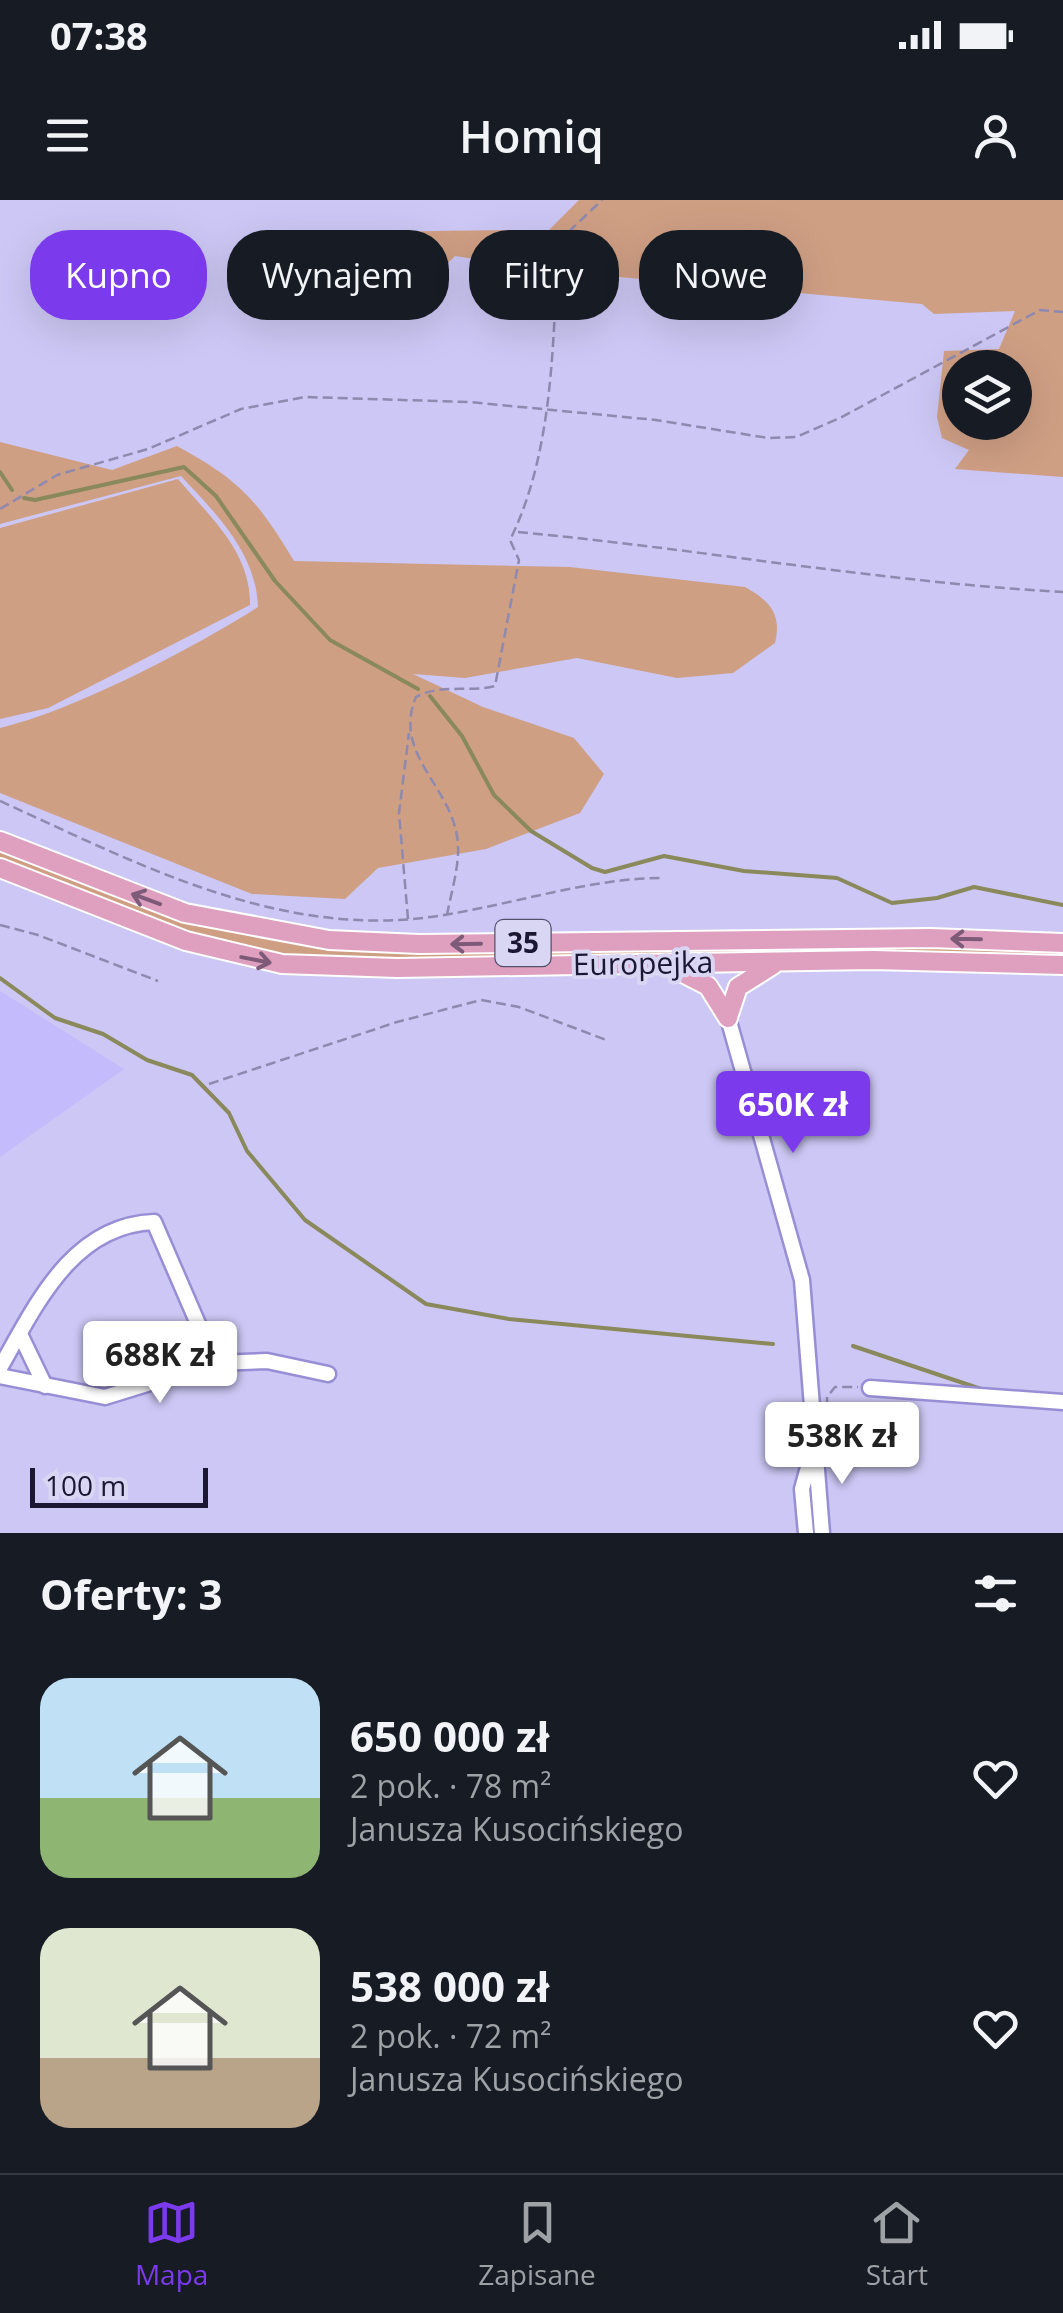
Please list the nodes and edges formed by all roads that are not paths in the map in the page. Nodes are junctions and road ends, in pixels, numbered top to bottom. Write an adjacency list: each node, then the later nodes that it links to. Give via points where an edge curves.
1 (0, 840): 3 (main road, Europejka / 35, one-way to 1, via 329,940 185,913)
2 (0, 868): 5 (main road, Europejka / 35, one-way to 5, via 186,941 282,964)
3 (1063, 943)
4 (781, 962): 5 (main road, Europejka / 35); 6 (main road, Europejka / 35); 7 (main road, via 738,986)
5 (661, 963): 7 (main road, via 708,986)
6 (1063, 964)
7 (728, 1018): 16 (street, via 802,1280)
8 (20, 1334): 9 (street, via 57,1270 125,1223 154,1222); 10 (street); 13 (street)
9 (215, 1363): 11 (street, via 267,1362); 13 (street, via 104,1398)
10 (0, 1368)
11 (328, 1374)
12 (0, 1376): 13 (street)
13 (45, 1386)
14 (870, 1388): 15 (street)
15 (1063, 1402)
16 (813, 1448): 17 (street, via 802,1488); 18 (street)
17 (806, 1533)
18 (822, 1533)

